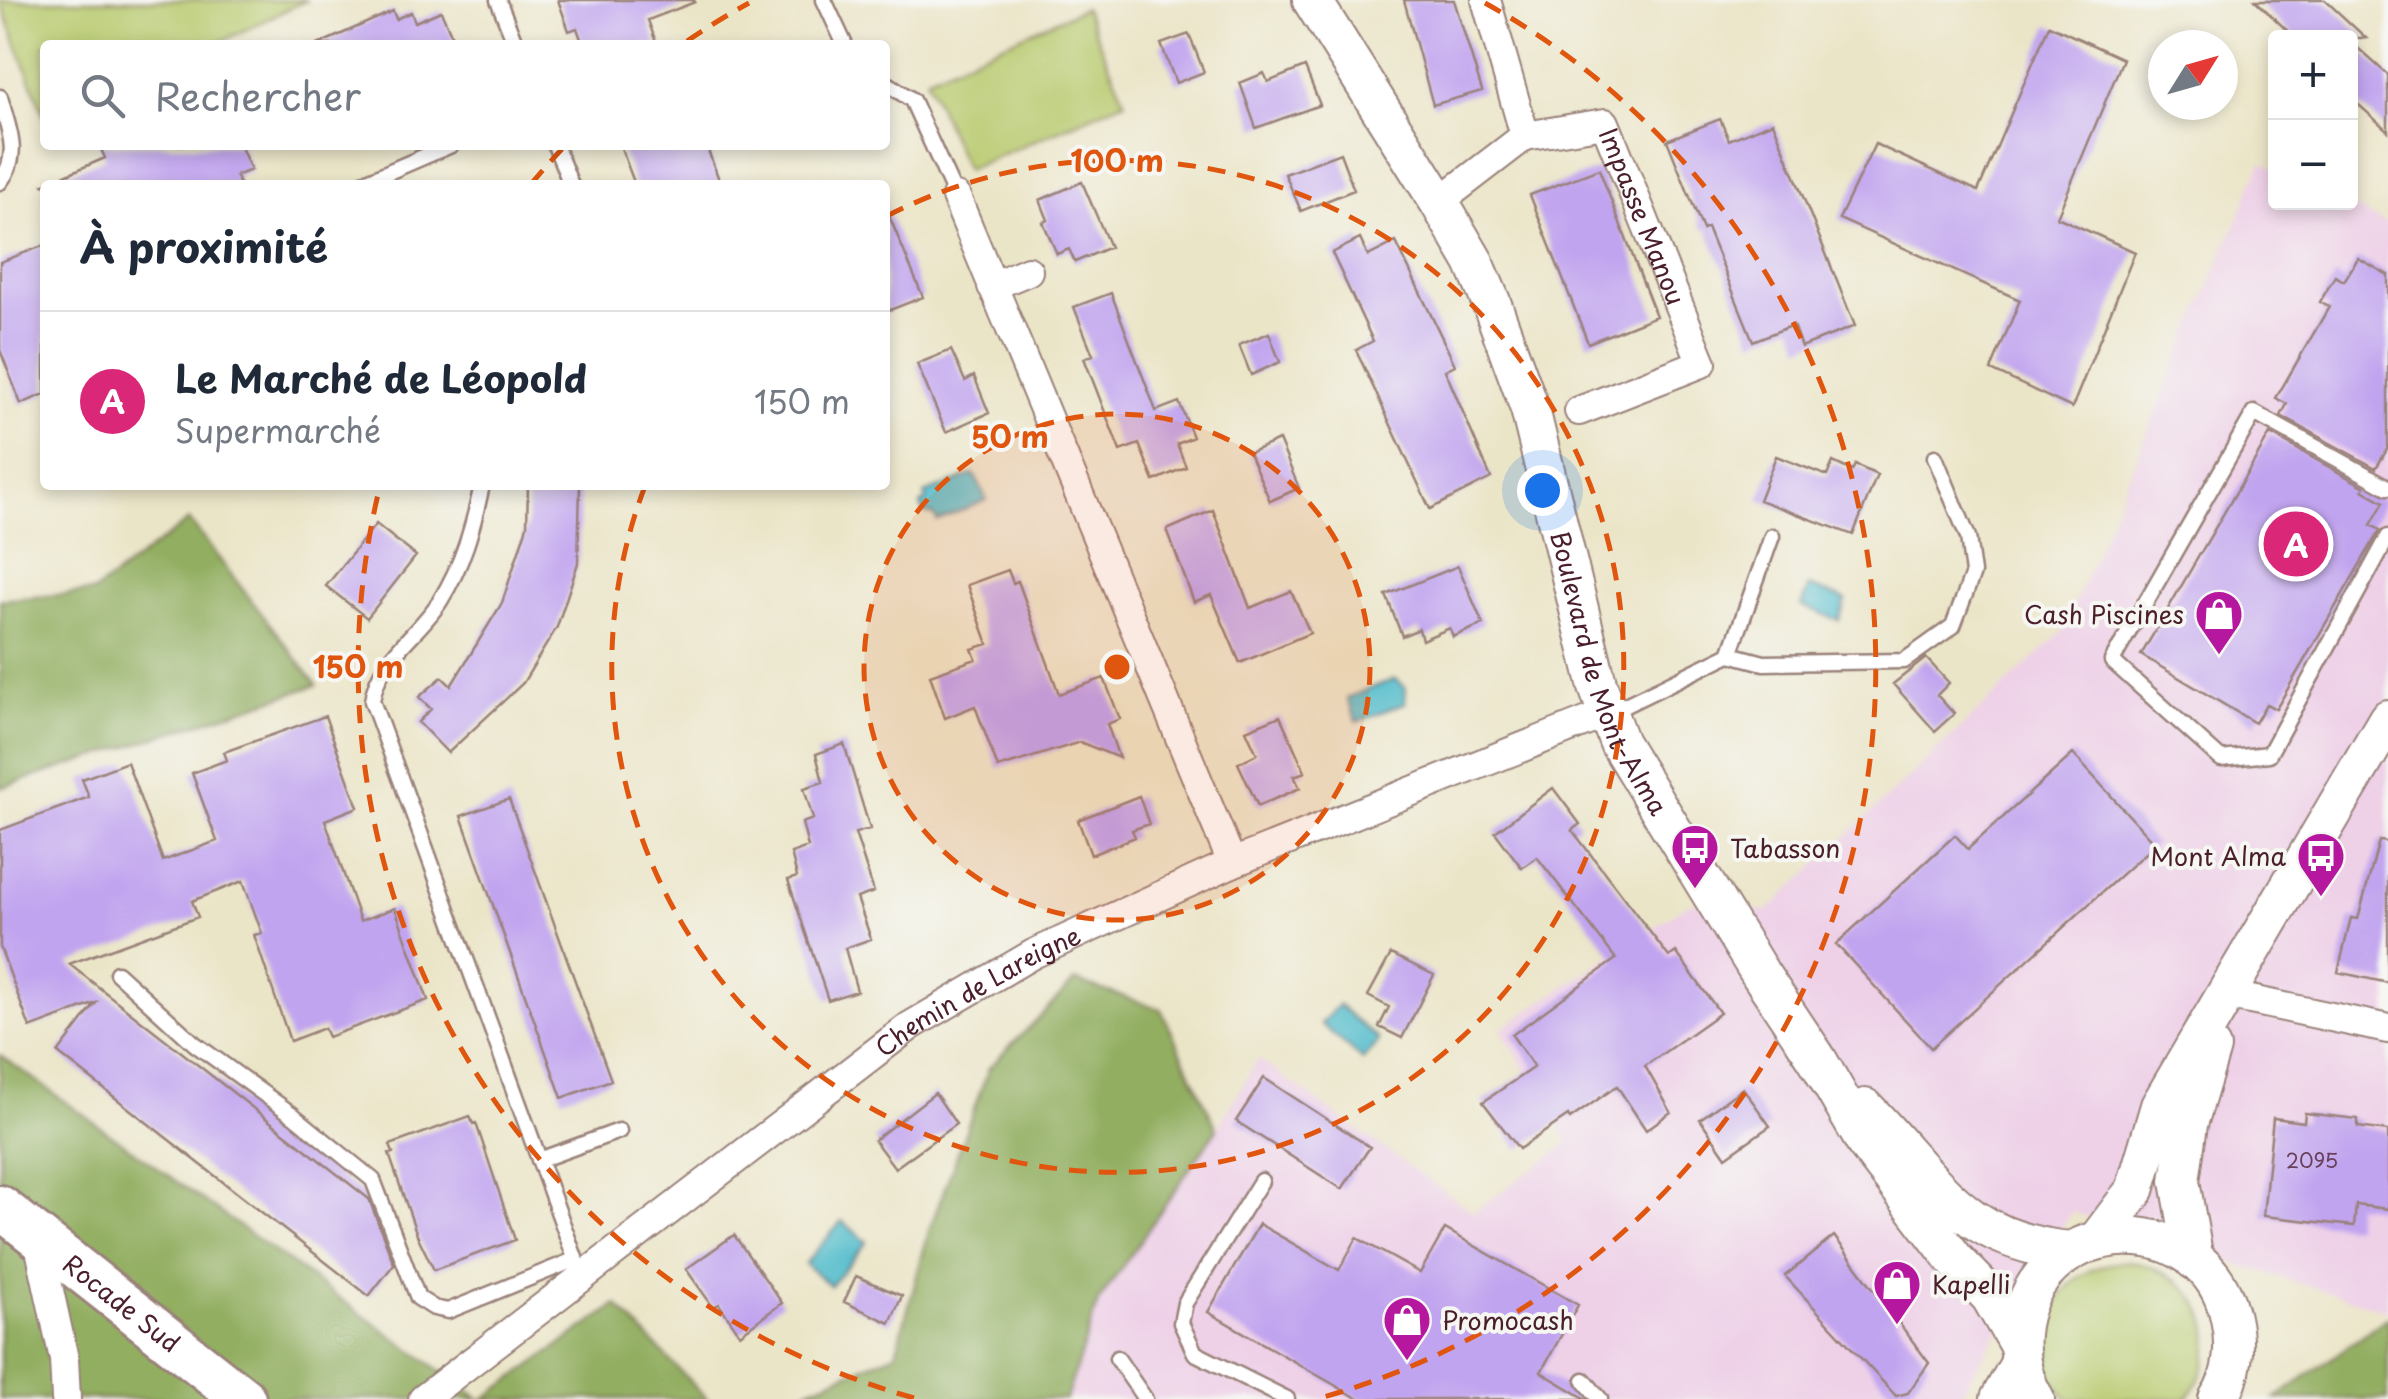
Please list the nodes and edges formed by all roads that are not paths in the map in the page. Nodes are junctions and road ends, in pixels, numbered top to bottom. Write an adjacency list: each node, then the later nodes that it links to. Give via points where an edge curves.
1 (498, 0): 5 (lane)
2 (824, 0): 6 (lane)
3 (1312, 0): 16 (street, Boulevard de Mont-Alma)
4 (1486, 0): 9 (street)
5 (514, 40)
6 (843, 40)
7 (890, 85): 15 (lane, via 912,100)
8 (0, 97): 14 (lane, via 12,144 11,168)
9 (1525, 136): 16 (street, Impasse Manou); 19 (street, Impasse Manou, via 1606,124 1702,364)
10 (439, 150): 12 (lane)
11 (557, 150): 13 (lane)
12 (370, 180)
13 (568, 180)
14 (0, 182)
15 (956, 197): 18 (street)
16 (1439, 202): 26 (street, Boulevard de Mont-Alma, via 1474,262 1530,409)
17 (1028, 271): 18 (street)
18 (992, 286): 28 (street)
19 (1579, 411)
20 (1935, 458): 25 (lane, via 1968,538 1972,573 1953,626 1904,661 1764,663)
21 (2388, 487): 24 (lane, via 2254,413 2112,661 2220,758 2269,754)
22 (481, 490): 34 (lane, via 458,570 438,604 384,664 372,701)
23 (1772, 536): 25 (lane)
24 (2388, 537)
25 (1730, 654): 26 (lane)
26 (1608, 713): 28 (street, Chemin de Lareigne); 32 (street, Boulevard de Mont-Alma, via 1627,756)
27 (2388, 719): 30 (street)
28 (1232, 863): 40 (street, Chemin de Lareigne, via 1033,954 910,1026)
29 (117, 973): 40 (lane, via 194,1044 374,1180 418,1298 448,1311)
30 (2227, 995): 31 (street); 38 (street, via 2160,1106 2135,1190); 39 (street, via 2188,1124 2180,1180)
31 (2388, 1029)
32 (1818, 1060): 38 (street, Boulevard de Mont-Alma, via 1939,1190 1984,1228 2032,1246); 41 (street, Boulevard de Mont-Alma, via 1865,1142 1990,1296)
33 (618, 1131): 34 (lane)
34 (538, 1160): 40 (lane)
35 (1261, 1181): 49 (lane, via 1184,1303 1181,1322 1196,1353)
36 (0, 1206): 37 (main road, Rocade Sud)
37 (38, 1240): 45 (street); 46 (main road, Rocade Sud)
38 (2085, 1244): 39 (street, Boulevard de Mont-Alma, via 2132,1236 2165,1242); 41 (street, via 2042,1275 2024,1307)
39 (2194, 1260): 44 (street, via 2228,1307 2234,1336)
40 (578, 1269): 47 (street, Chemin de Lareigne)
41 (2019, 1354): 51 (street); 52 (street, Boulevard de Mont-Alma)
42 (1117, 1358): 48 (lane)
43 (1584, 1380): 50 (lane)
44 (2225, 1382): 53 (street)
45 (66, 1399)
46 (244, 1399)
47 (422, 1399)
48 (1145, 1399)
49 (1287, 1399)
50 (1600, 1399)
51 (2000, 1399)
52 (2035, 1399)
53 (2249, 1399)

